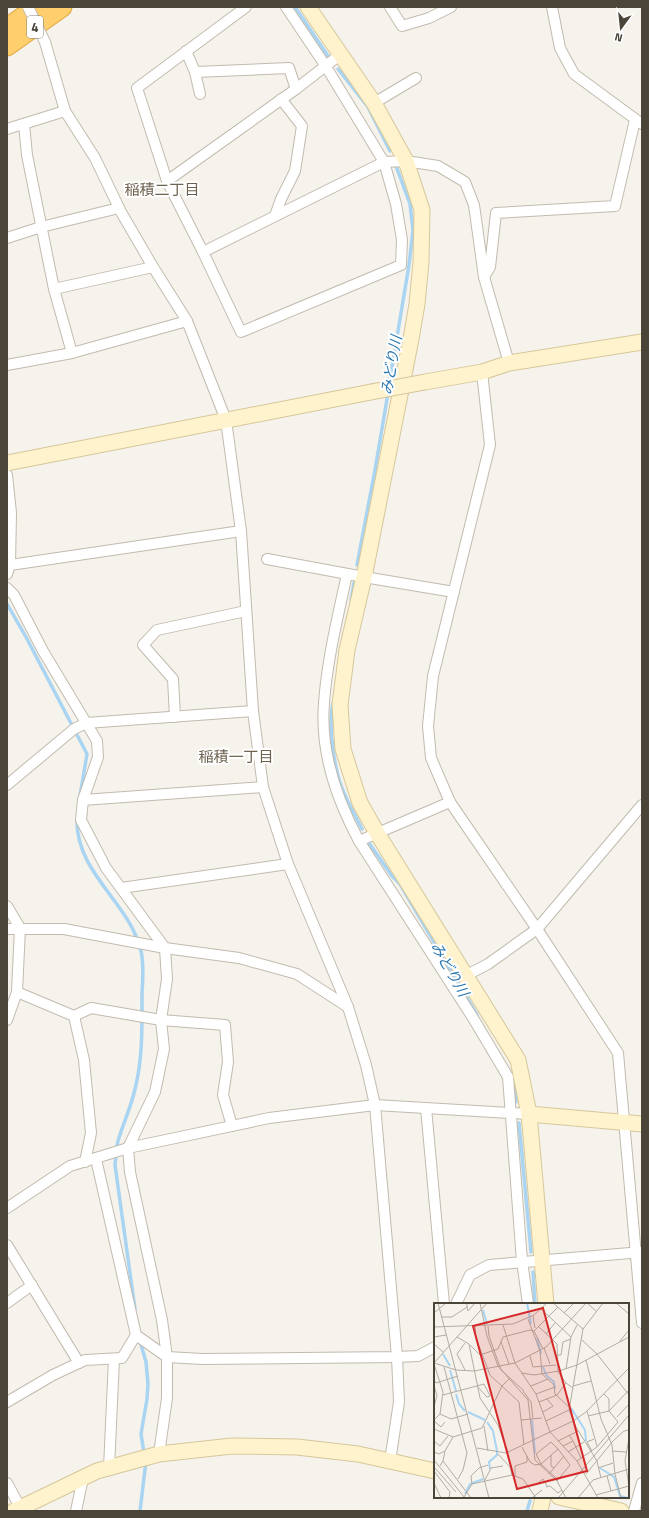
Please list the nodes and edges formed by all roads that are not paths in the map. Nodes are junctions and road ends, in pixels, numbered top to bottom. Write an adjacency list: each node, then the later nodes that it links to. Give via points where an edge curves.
1 (28, 7): 21 (street, bridge, via 45,42)
2 (37, 7): 10 (highway, 4)
3 (62, 7): 11 (highway, 4)
4 (246, 7): 12 (street)
5 (286, 7): 14 (street)
6 (308, 7): 13 (street)
7 (390, 7): 8 (street, via 402,26 429,18)
8 (451, 7)
9 (552, 7): 22 (street, via 560,48 574,74)
10 (7, 28)
11 (7, 46)
12 (186, 51): 15 (street); 27 (street, via 137,88)
13 (341, 54): 14 (street); 20 (street)
14 (325, 65): 17 (street); 26 (street)
15 (196, 72): 17 (street, via 289,68); 18 (street)
16 (416, 78): 20 (street)
17 (296, 89): 19 (street)
18 (200, 94)
19 (282, 99): 27 (street); 29 (street, via 302,126 295,171)
20 (374, 103): 25 (street)
21 (65, 111): 23 (street); 28 (street, via 94,158)
22 (639, 122): 34 (street, via 615,206 496,213 490,267)
23 (24, 124): 24 (street); 30 (street, via 27,155)
24 (7, 129)
25 (406, 161): 26 (street); 34 (street, via 438,166 465,182 474,205); 49 (street, via 422,210 417,304)
26 (384, 162): 29 (street); 32 (street, via 396,204 402,240 401,265 241,332)
27 (167, 181): 32 (street)
28 (119, 208): 30 (street); 33 (street)
29 (275, 216): 32 (street)
30 (41, 227): 31 (street); 35 (street)
31 (7, 238)
32 (203, 252)
33 (153, 267): 35 (street); 36 (street)
34 (484, 277): 39 (street)
35 (54, 289): 38 (street)
36 (187, 321): 38 (street); 42 (street)
37 (642, 342): 39 (street)
38 (72, 353): 40 (street)
39 (509, 363): 41 (street)
40 (7, 365)
41 (482, 372): 42 (street, bridge); 51 (street, via 490,445)
42 (226, 420): 43 (street); 45 (street)
43 (7, 463)
44 (7, 475): 47 (street, via 11,513)
45 (241, 531): 47 (street); 52 (street)
46 (267, 559): 48 (street)
47 (9, 570)
48 (347, 574): 49 (street); 62 (street, via 328,667 324,722 327,756 337,791)
49 (364, 578): 51 (street); 61 (street, via 347,650 340,705 343,749 360,803)
50 (7, 588): 55 (street, via 14,595 43,651)
51 (454, 592): 59 (street, via 433,676 428,726 431,758)
52 (246, 611): 53 (street); 54 (street, via 157,630 143,645 173,679)
53 (253, 711): 54 (street); 57 (street)
54 (174, 717): 55 (street)
55 (86, 723): 56 (street, via 74,728); 58 (street, via 97,741 98,757)
56 (7, 785)
57 (263, 787): 58 (street); 63 (street)
58 (83, 800): 64 (street, via 81,820 106,868)
59 (450, 802): 61 (street); 68 (street)
60 (642, 805): 68 (street)
61 (377, 833): 62 (street); 70 (street)
62 (359, 841): 78 (street, via 508,1077)
63 (288, 864): 64 (street); 72 (street)
64 (121, 888): 69 (street)
65 (7, 906): 66 (street)
66 (20, 928): 67 (street); 69 (street, via 64,929); 71 (street)
67 (7, 929)
68 (537, 929): 70 (street, via 488,964); 80 (street, via 618,1053)
69 (165, 948): 72 (street, via 239,958 297,974); 75 (street, via 167,979)
70 (465, 976): 79 (street, via 518,1060)
71 (16, 992): 73 (street); 74 (street)
72 (348, 1007): 76 (street)
73 (74, 1016): 75 (street, via 91,1008); 85 (street, via 84,1060 91,1133)
74 (7, 1020)
75 (161, 1020): 82 (street, via 225,1025 228,1062 223,1095); 83 (street, via 164,1049 155,1092)
76 (375, 1105): 77 (street); 82 (street, via 269,1118); 101 (street)
77 (426, 1108): 78 (street); 92 (street)
78 (511, 1113): 79 (street); 89 (street)
79 (529, 1114): 80 (street); 90 (street)
80 (625, 1123): 81 (street); 88 (street)
81 (642, 1124)
82 (232, 1126): 83 (street)
83 (128, 1148): 84 (street); 100 (street, via 130,1172 162,1320)
84 (96, 1158): 85 (street); 98 (street)
85 (85, 1162): 86 (street, via 70,1166)
86 (7, 1208)
87 (7, 1244): 91 (street)
88 (638, 1252): 90 (street); 97 (street)
89 (522, 1261): 90 (street); 93 (street, via 489,1265 470,1275); 94 (street)
90 (542, 1261): 95 (street)
91 (32, 1286): 96 (street); 103 (street)
92 (444, 1303)
93 (456, 1303)
94 (528, 1303)
95 (546, 1303)
96 (7, 1304)
97 (642, 1323)
98 (136, 1335): 100 (street); 102 (street, via 122,1358)
99 (434, 1348): 101 (street, via 418,1356)
100 (167, 1357): 101 (street); 105 (street, via 167,1398)
101 (397, 1357): 106 (street, via 399,1402)
102 (114, 1359): 103 (street, via 85,1360); 107 (street)
103 (79, 1363): 104 (street)
104 (7, 1402)
105 (156, 1455): 106 (street, via 232,1446 298,1447 358,1454); 107 (street)
106 (390, 1461): 108 (street)
107 (109, 1468): 109 (street)
108 (434, 1471)
109 (83, 1478): 114 (street); 115 (street)
110 (7, 1483): 114 (street)
111 (642, 1483): 118 (street)
112 (543, 1498): 116 (street)
113 (563, 1498): 117 (street)
114 (17, 1509)
115 (76, 1511)
116 (540, 1511)
117 (621, 1511)
118 (634, 1511)

